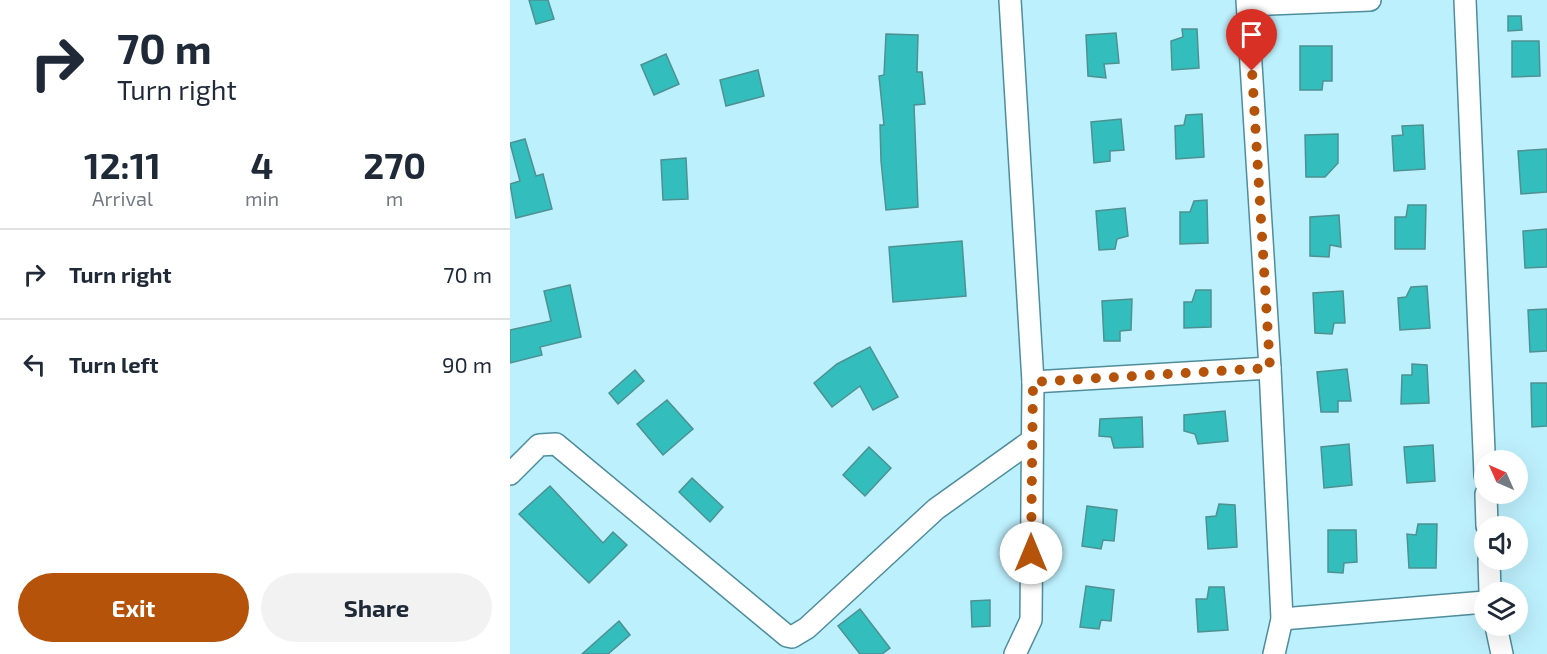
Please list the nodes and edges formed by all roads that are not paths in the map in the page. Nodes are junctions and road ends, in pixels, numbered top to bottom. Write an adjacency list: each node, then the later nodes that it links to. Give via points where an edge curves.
1 (1010, 0): 6 (street)
2 (1370, 0): 4 (street)
3 (1465, 0): 8 (street)
4 (1248, 3): 5 (street)
5 (1270, 368): 6 (street); 11 (street)
6 (1033, 382): 7 (street)
7 (1031, 441): 9 (street, via 936,509 807,628 792,637 786,636 556,444 539,445); 13 (street, via 1031,620)
8 (1484, 450)
9 (510, 474)
10 (1474, 603): 11 (street)
11 (1282, 619): 14 (street)
12 (1498, 636): 15 (street)
13 (1015, 654)
14 (1274, 654)
15 (1502, 654)

